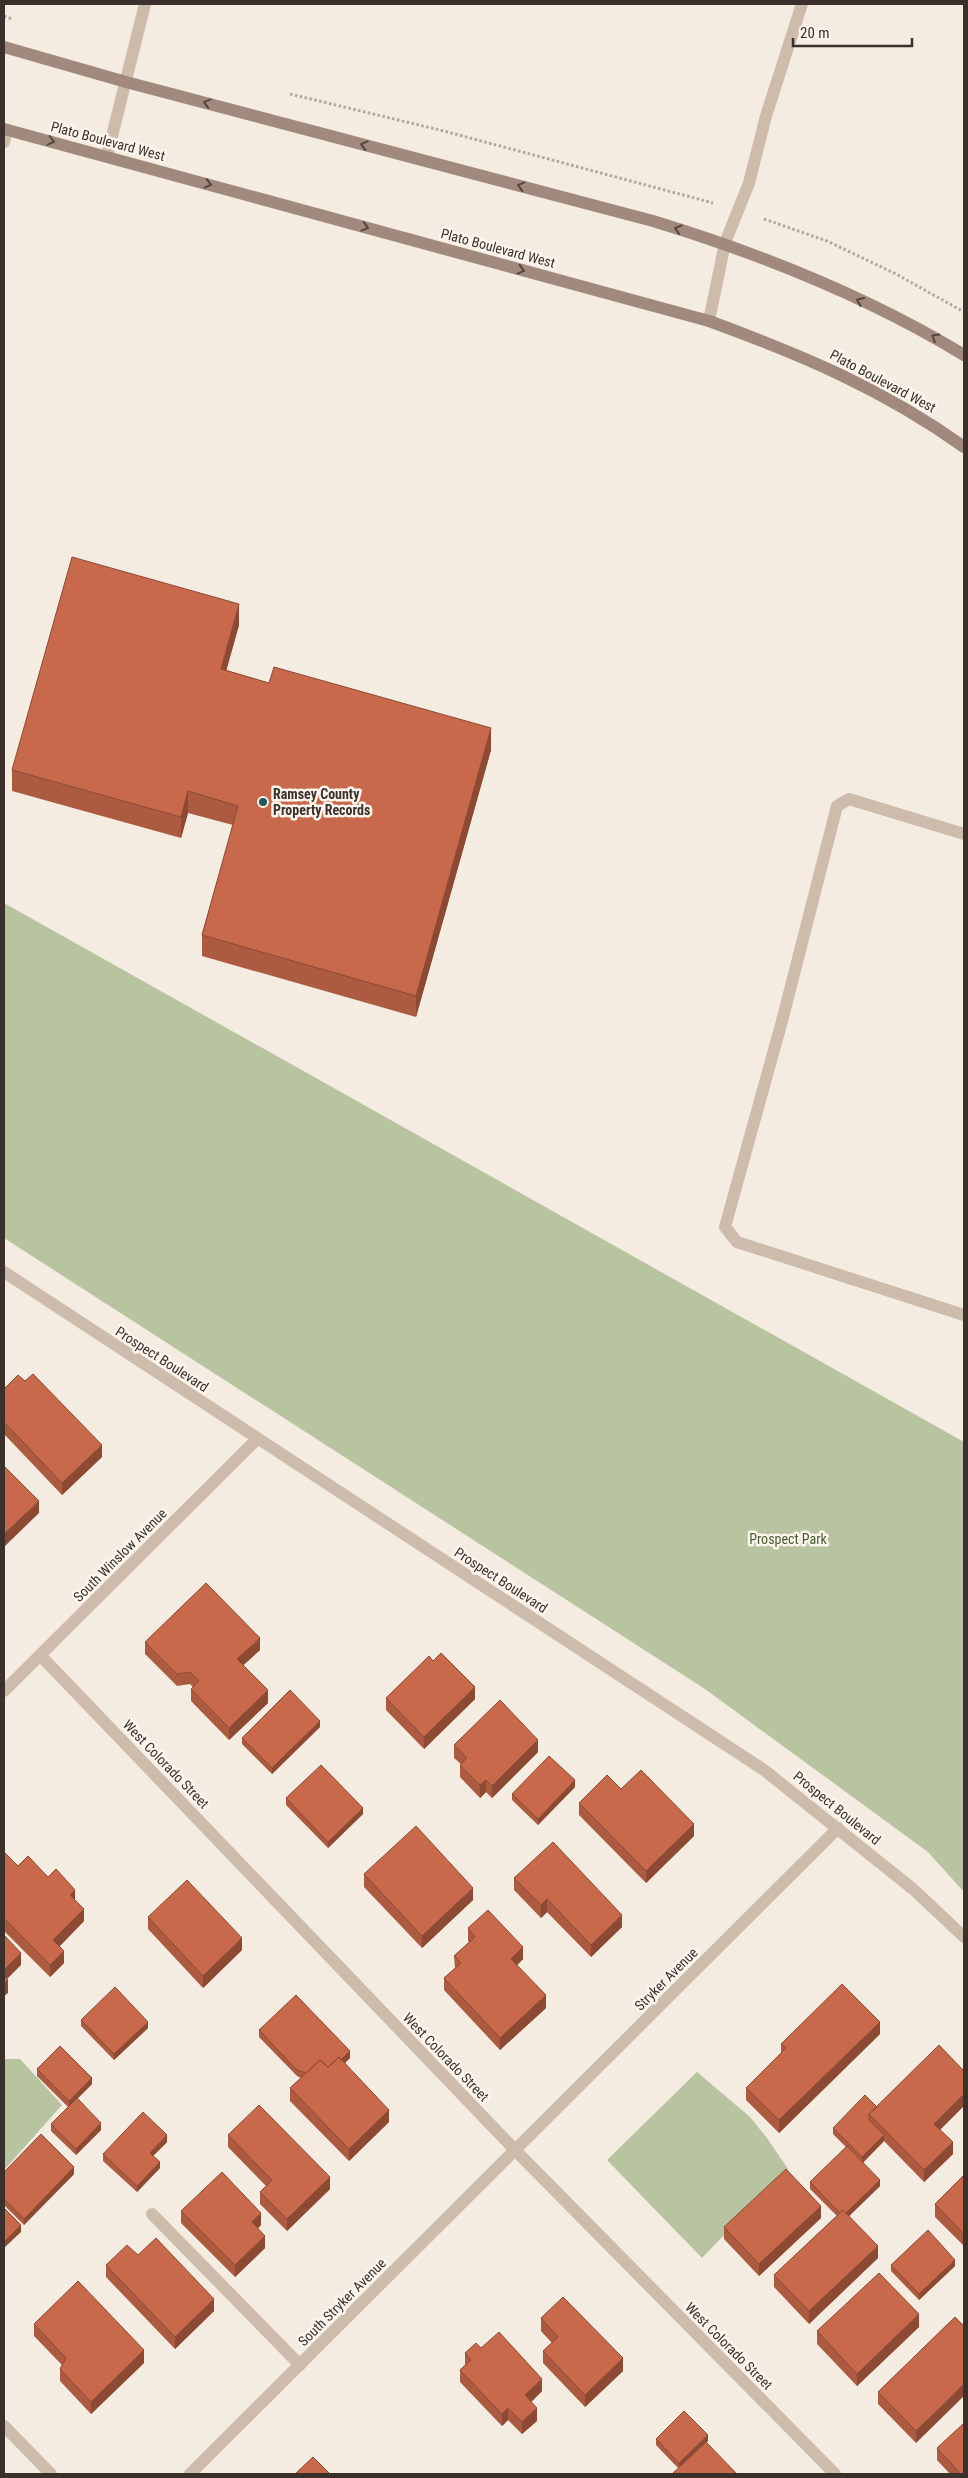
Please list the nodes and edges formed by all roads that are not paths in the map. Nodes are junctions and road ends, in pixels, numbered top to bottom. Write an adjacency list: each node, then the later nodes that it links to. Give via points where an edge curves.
1 (145, 4): 4 (street)
2 (802, 4): 7 (street, via 766,116 749,183)
3 (4, 47): 4 (street)
4 (126, 82): 6 (street); 7 (street, one-way to 4, via 653,221)
5 (5, 134): 6 (street, Plato Boulevard West, one-way to 6)
6 (107, 156): 8 (street, Plato Boulevard West, one-way to 8)
7 (725, 243): 8 (street); 9 (street, one-way to 7, via 921,329)
8 (709, 321): 10 (street, Plato Boulevard West, via 793,352 870,388)
9 (964, 355)
10 (964, 447)
11 (964, 834): 13 (street, via 849,799 837,806 725,1227 737,1242)
12 (4, 1272): 14 (street, Prospect Boulevard)
13 (964, 1315)
14 (257, 1439): 15 (street, South Winslow Avenue); 17 (street, Prospect Boulevard, via 764,1770)
15 (40, 1655): 16 (street, South Winslow Avenue); 19 (street, West Colorado Street)
16 (4, 1692)
17 (838, 1828): 18 (street, Prospect Boulevard, via 913,1889); 19 (street, Stryker Avenue)
18 (964, 1937)
19 (516, 2151): 21 (street, South Stryker Avenue); 25 (street, West Colorado Street)
20 (152, 2214): 21 (street)
21 (300, 2365): 24 (street, South Stryker Avenue)
22 (4, 2426): 23 (street)
23 (51, 2474)
24 (190, 2474)
25 (835, 2474)

